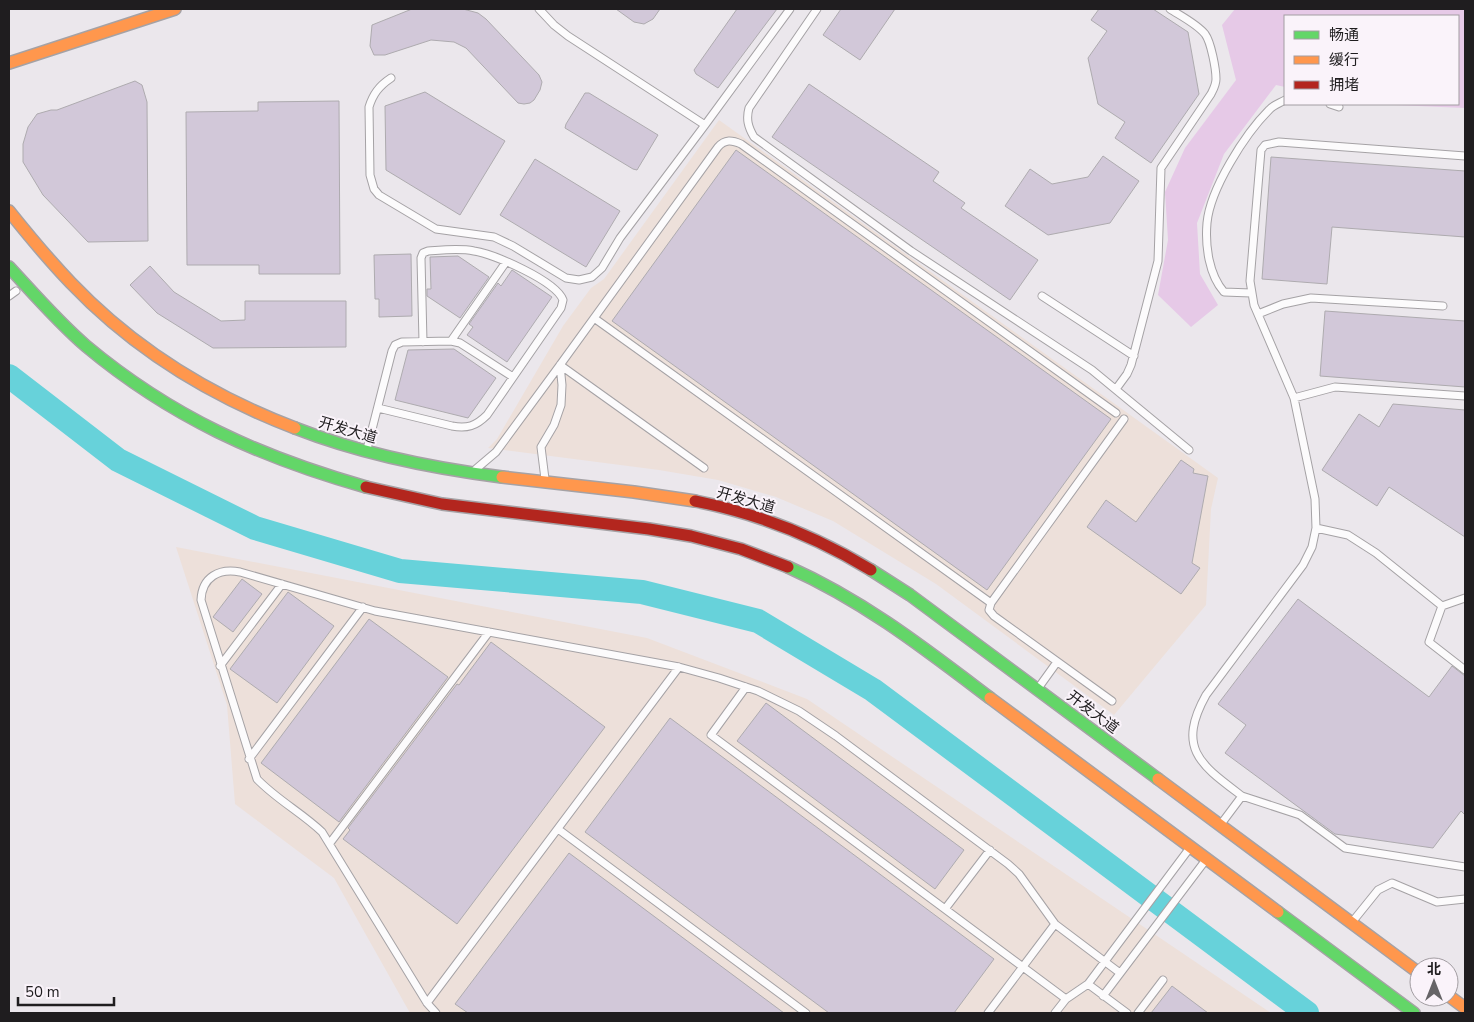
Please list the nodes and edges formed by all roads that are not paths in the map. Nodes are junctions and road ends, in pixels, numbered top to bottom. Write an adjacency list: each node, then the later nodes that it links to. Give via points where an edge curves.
1 (175, 9): 6 (main road)
2 (540, 9): 11 (lane, via 568,36)
3 (790, 9): 11 (lane)
4 (817, 9): 28 (lane, via 749,108 747,120 754,137 911,251)
5 (1170, 9): 25 (lane, via 1206,36 1216,79 1210,94 1161,168 1158,261)
6 (9, 63)
7 (390, 78): 11 (lane, via 379,87 369,107 370,175 379,195 436,229 494,237 570,280 584,280 599,272 620,238)
8 (1284, 101): 17 (lane, via 1270,108 1236,151 1214,196 1207,223 1207,250 1216,283 1224,292)
9 (1333, 105): 10 (lane)
10 (1339, 107)
11 (705, 125)
12 (1465, 156): 17 (lane, via 1279,142 1265,145 1260,156)
13 (9, 210): 35 (main road, 开发大道, via 75,289 120,330 155,356 245,409 309,435)
14 (506, 262): 23 (lane); 24 (lane, via 474,251 423,253); 27 (lane, via 530,273 559,293 563,300 561,308)
15 (9, 267): 58 (main road, via 77,339 135,384 197,423 264,454 333,478 439,504 686,534 748,550 808,574 890,623)
16 (16, 291): 18 (lane)
17 (1251, 293): 21 (lane)
18 (9, 296)
19 (1042, 296): 25 (lane)
20 (1443, 306): 21 (lane, via 1312,298)
21 (1258, 314): 30 (lane)
22 (594, 318): 26 (lane); 32 (lane, via 718,147 728,140 735,141); 42 (lane)
23 (451, 341): 24 (lane); 27 (lane, via 467,346)
24 (423, 342): 31 (lane, via 395,345)
25 (1134, 356): 28 (lane, via 1127,374)
26 (560, 365): 36 (lane); 37 (lane, via 496,452); 38 (lane, via 561,405 541,447)
27 (513, 377): 31 (lane, via 487,415 472,426 462,428)
28 (1116, 388): 34 (lane)
29 (1465, 396): 30 (lane, via 1336,387)
30 (1294, 398): 39 (lane, via 1316,509)
31 (378, 408): 35 (lane)
32 (1116, 413)
33 (1124, 419): 42 (lane)
34 (1189, 450)
35 (367, 451): 37 (main road, 开发大道)
36 (704, 468)
37 (469, 473): 38 (main road, 开发大道)
38 (546, 482): 51 (main road, 开发大道, via 692,500 791,529 882,576)
39 (1316, 528): 43 (lane, via 1348,535 1376,553); 54 (lane, via 1312,548 1303,565 1206,695 1195,718 1193,738 1198,757 1210,772)
40 (282, 584): 44 (lane); 47 (lane); 47 (lane, via 229,570 218,572 205,583 201,600)
41 (1465, 598): 43 (lane)
42 (991, 603): 46 (lane, via 989,610 994,616)
43 (1442, 606): 49 (lane, via 1429,642)
44 (363, 607): 45 (lane); 53 (lane)
45 (489, 632): 48 (lane); 57 (lane)
46 (1057, 662): 51 (lane); 52 (lane)
47 (220, 666): 53 (lane)
48 (679, 667): 50 (lane); 56 (lane)
49 (1465, 670)
50 (746, 687): 59 (lane, via 799,711); 63 (lane, via 711,735)
51 (1037, 689): 55 (main road, 开发大道)
52 (1112, 701)
53 (249, 759): 57 (lane, via 257,779 265,788 311,822)
54 (1242, 796): 55 (lane); 61 (lane, via 1300,816 1345,848)
55 (1220, 825): 64 (main road, 开发大道)
56 (558, 828): 74 (lane); 76 (lane)
57 (330, 844): 74 (lane)
58 (1191, 847): 60 (main road); 66 (lane)
59 (990, 850): 63 (lane); 65 (lane, via 1019,874)
60 (1206, 858): 69 (lane); 81 (main road)
61 (1465, 867)
62 (1465, 899): 64 (lane, via 1437,902 1392,883 1378,890)
63 (945, 910): 68 (lane)
64 (1351, 923): 67 (main road, 开发大道)
65 (1055, 924): 66 (lane); 68 (lane)
66 (1105, 961): 69 (lane); 71 (lane)
67 (1409, 966)
68 (1022, 967): 73 (lane); 77 (lane)
69 (1120, 973): 72 (lane)
70 (1163, 980): 80 (lane)
71 (1088, 984): 72 (lane); 73 (lane)
72 (1103, 996): 79 (lane)
73 (1066, 999): 78 (lane)
74 (427, 1003): 75 (lane)
75 (436, 1013)
76 (806, 1013)
77 (988, 1013)
78 (1055, 1013)
79 (1126, 1013)
80 (1138, 1013)
81 (1414, 1013)

